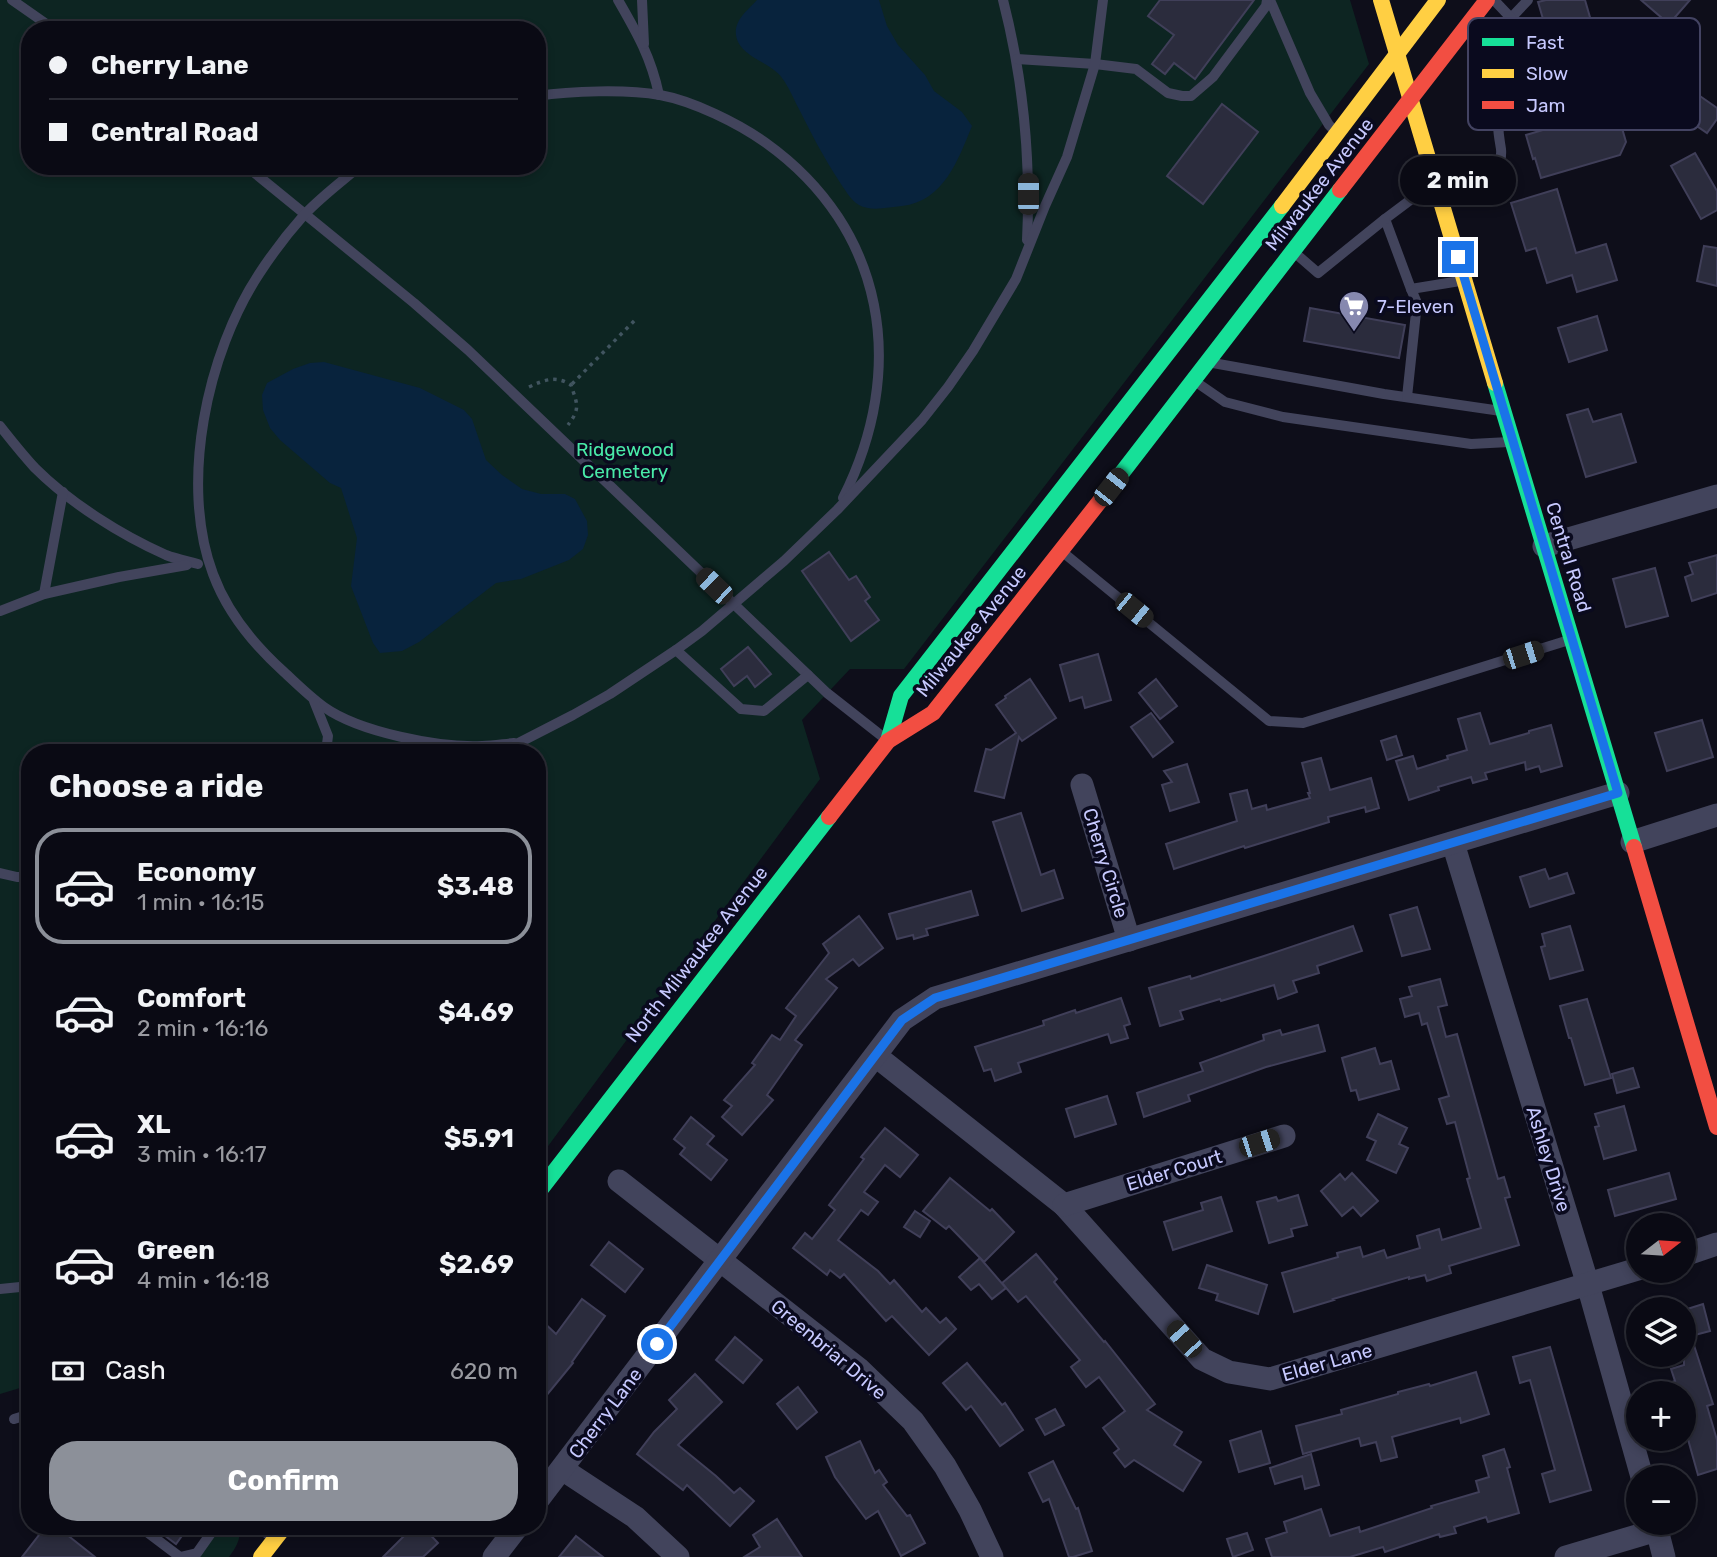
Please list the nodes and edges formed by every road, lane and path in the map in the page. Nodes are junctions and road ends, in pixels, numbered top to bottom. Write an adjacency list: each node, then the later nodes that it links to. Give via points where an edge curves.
1 (12, 0): 14 (lane)
2 (618, 0): 16 (lane)
3 (642, 0): 16 (lane)
4 (1003, 0): 18 (lane)
5 (1103, 0): 19 (lane)
6 (1268, 0): 19 (lane, via 1213,77 1191,96 1168,93 1136,69); 24 (lane, via 1310,93)
7 (1381, 0): 17 (main road, Central Road)
8 (1438, 0): 17 (main road, Milwaukee Avenue)
9 (1487, 0): 12 (main road, Milwaukee Avenue)
10 (1494, 0): 13 (lane)
11 (1528, 0): 13 (lane)
12 (1473, 18)
13 (1511, 18)
14 (42, 21)
15 (1468, 25): 22 (main road, Milwaukee Avenue)
16 (645, 47): 21 (lane)
17 (1397, 53): 22 (main road, Central Road); 24 (main road, Milwaukee Avenue)
18 (1017, 59): 19 (lane); 30 (lane, via 1028,172)
19 (1095, 64): 30 (lane, via 1067,157)
20 (546, 95): 21 (lane)
21 (659, 95): 46 (lane, via 750,131 792,162 826,200 858,252 875,306 878,381 867,439)
22 (1411, 100): 27 (main road, Central Road); 31 (main road, Milwaukee Avenue)
23 (1497, 130): 27 (lane, via 1498,168 1485,180)
24 (1337, 132): 58 (main road, Milwaukee Avenue, via 901,696)
25 (257, 175): 28 (lane)
26 (350, 175): 28 (lane)
27 (1437, 187): 29 (lane); 32 (main road, Central Road)
28 (306, 214): 38 (lane, via 432,318); 50 (lane, via 243,300 210,389 199,458 201,524)
29 (1385, 219): 31 (lane, via 1318,273); 33 (lane)
30 (1026, 251): 46 (lane, via 1000,307 948,387)
31 (1293, 252): 35 (main road, Milwaukee Avenue)
32 (1464, 280): 33 (lane); 40 (main road, Central Road)
33 (1411, 289): 39 (lane, via 1417,303)
34 (637, 318): 37 (path)
35 (1208, 362): 36 (main road, Milwaukee Avenue); 39 (lane)
36 (1194, 380): 43 (lane, via 1225,402 1283,417 1471,444); 48 (main road, Milwaukee Avenue)
37 (571, 385): 38 (path, via 562,379 542,381); 42 (path, via 576,414)
38 (514, 395): 42 (lane)
39 (1407, 397): 40 (lane)
40 (1504, 411): 43 (main road, Central Road)
41 (0, 426): 44 (lane, via 36,469)
42 (558, 437): 52 (lane)
43 (1513, 441): 47 (main road, Central Road)
44 (63, 492): 49 (lane, via 146,545); 51 (lane)
45 (1717, 496): 47 (street)
46 (837, 510): 52 (lane)
47 (1544, 546): 54 (main road, Central Road)
48 (1061, 551): 54 (lane, via 1269,721 1303,723); 58 (main road, Milwaukee Avenue, via 933,713)
49 (198, 564): 50 (lane); 51 (lane)
50 (210, 564): 57 (lane, via 226,602 260,650)
51 (44, 594): 53 (lane)
52 (733, 605): 55 (lane); 56 (lane)
53 (0, 611)
54 (1572, 640): 63 (main road, Central Road)
55 (676, 650): 56 (lane, via 741,709 764,711); 61 (lane)
56 (808, 675): 58 (lane)
57 (313, 698): 59 (lane); 60 (lane, via 325,708 377,730)
58 (888, 741): 74 (main road, North Milwaukee Avenue)
59 (327, 744)
60 (446, 744)
61 (523, 744)
62 (1082, 785): 69 (street, Cherry Circle)
63 (1618, 793): 65 (main road, Central Road); 66 (street, Cherry Lane)
64 (1717, 815): 65 (street)
65 (1632, 842): 71 (main road, Central Road)
66 (1453, 843): 69 (street, Cherry Lane); 80 (street, Ashley Drive)
67 (0, 873): 68 (lane)
68 (21, 878)
69 (1129, 940): 70 (street, Cherry Lane, via 935,998 902,1020)
70 (876, 1056): 75 (street, Elder Lane); 78 (street, Cherry Lane)
71 (1717, 1127)
72 (1284, 1136): 75 (street, Elder Court)
73 (619, 1181): 78 (street, Greenbriar Drive)
74 (546, 1182)
75 (1064, 1205): 80 (street, Elder Lane, via 1202,1359 1230,1372 1270,1379)
76 (1717, 1244): 77 (street)
77 (1696, 1251)
78 (721, 1260): 86 (street, Cherry Lane); 97 (street, Greenbriar Drive, via 859,1369 913,1421 945,1466)
79 (1626, 1273): 80 (street, Elder Lane)
80 (1588, 1285): 85 (street, Ashley Drive)
81 (21, 1287): 82 (lane)
82 (0, 1289)
83 (21, 1417): 84 (lane)
84 (14, 1419)
85 (1639, 1465)
86 (562, 1469): 87 (street, Cherry Lane); 96 (street, via 635,1517)
87 (546, 1489)
88 (151, 1535): 89 (lane, via 180,1557 197,1553)
89 (210, 1535)
90 (278, 1535): 94 (main road)
91 (511, 1535): 95 (street)
92 (1630, 1535): 98 (street)
93 (1658, 1535): 99 (street)
94 (261, 1557)
95 (494, 1557)
96 (678, 1557)
97 (992, 1557)
98 (1566, 1557)
99 (1664, 1557)

